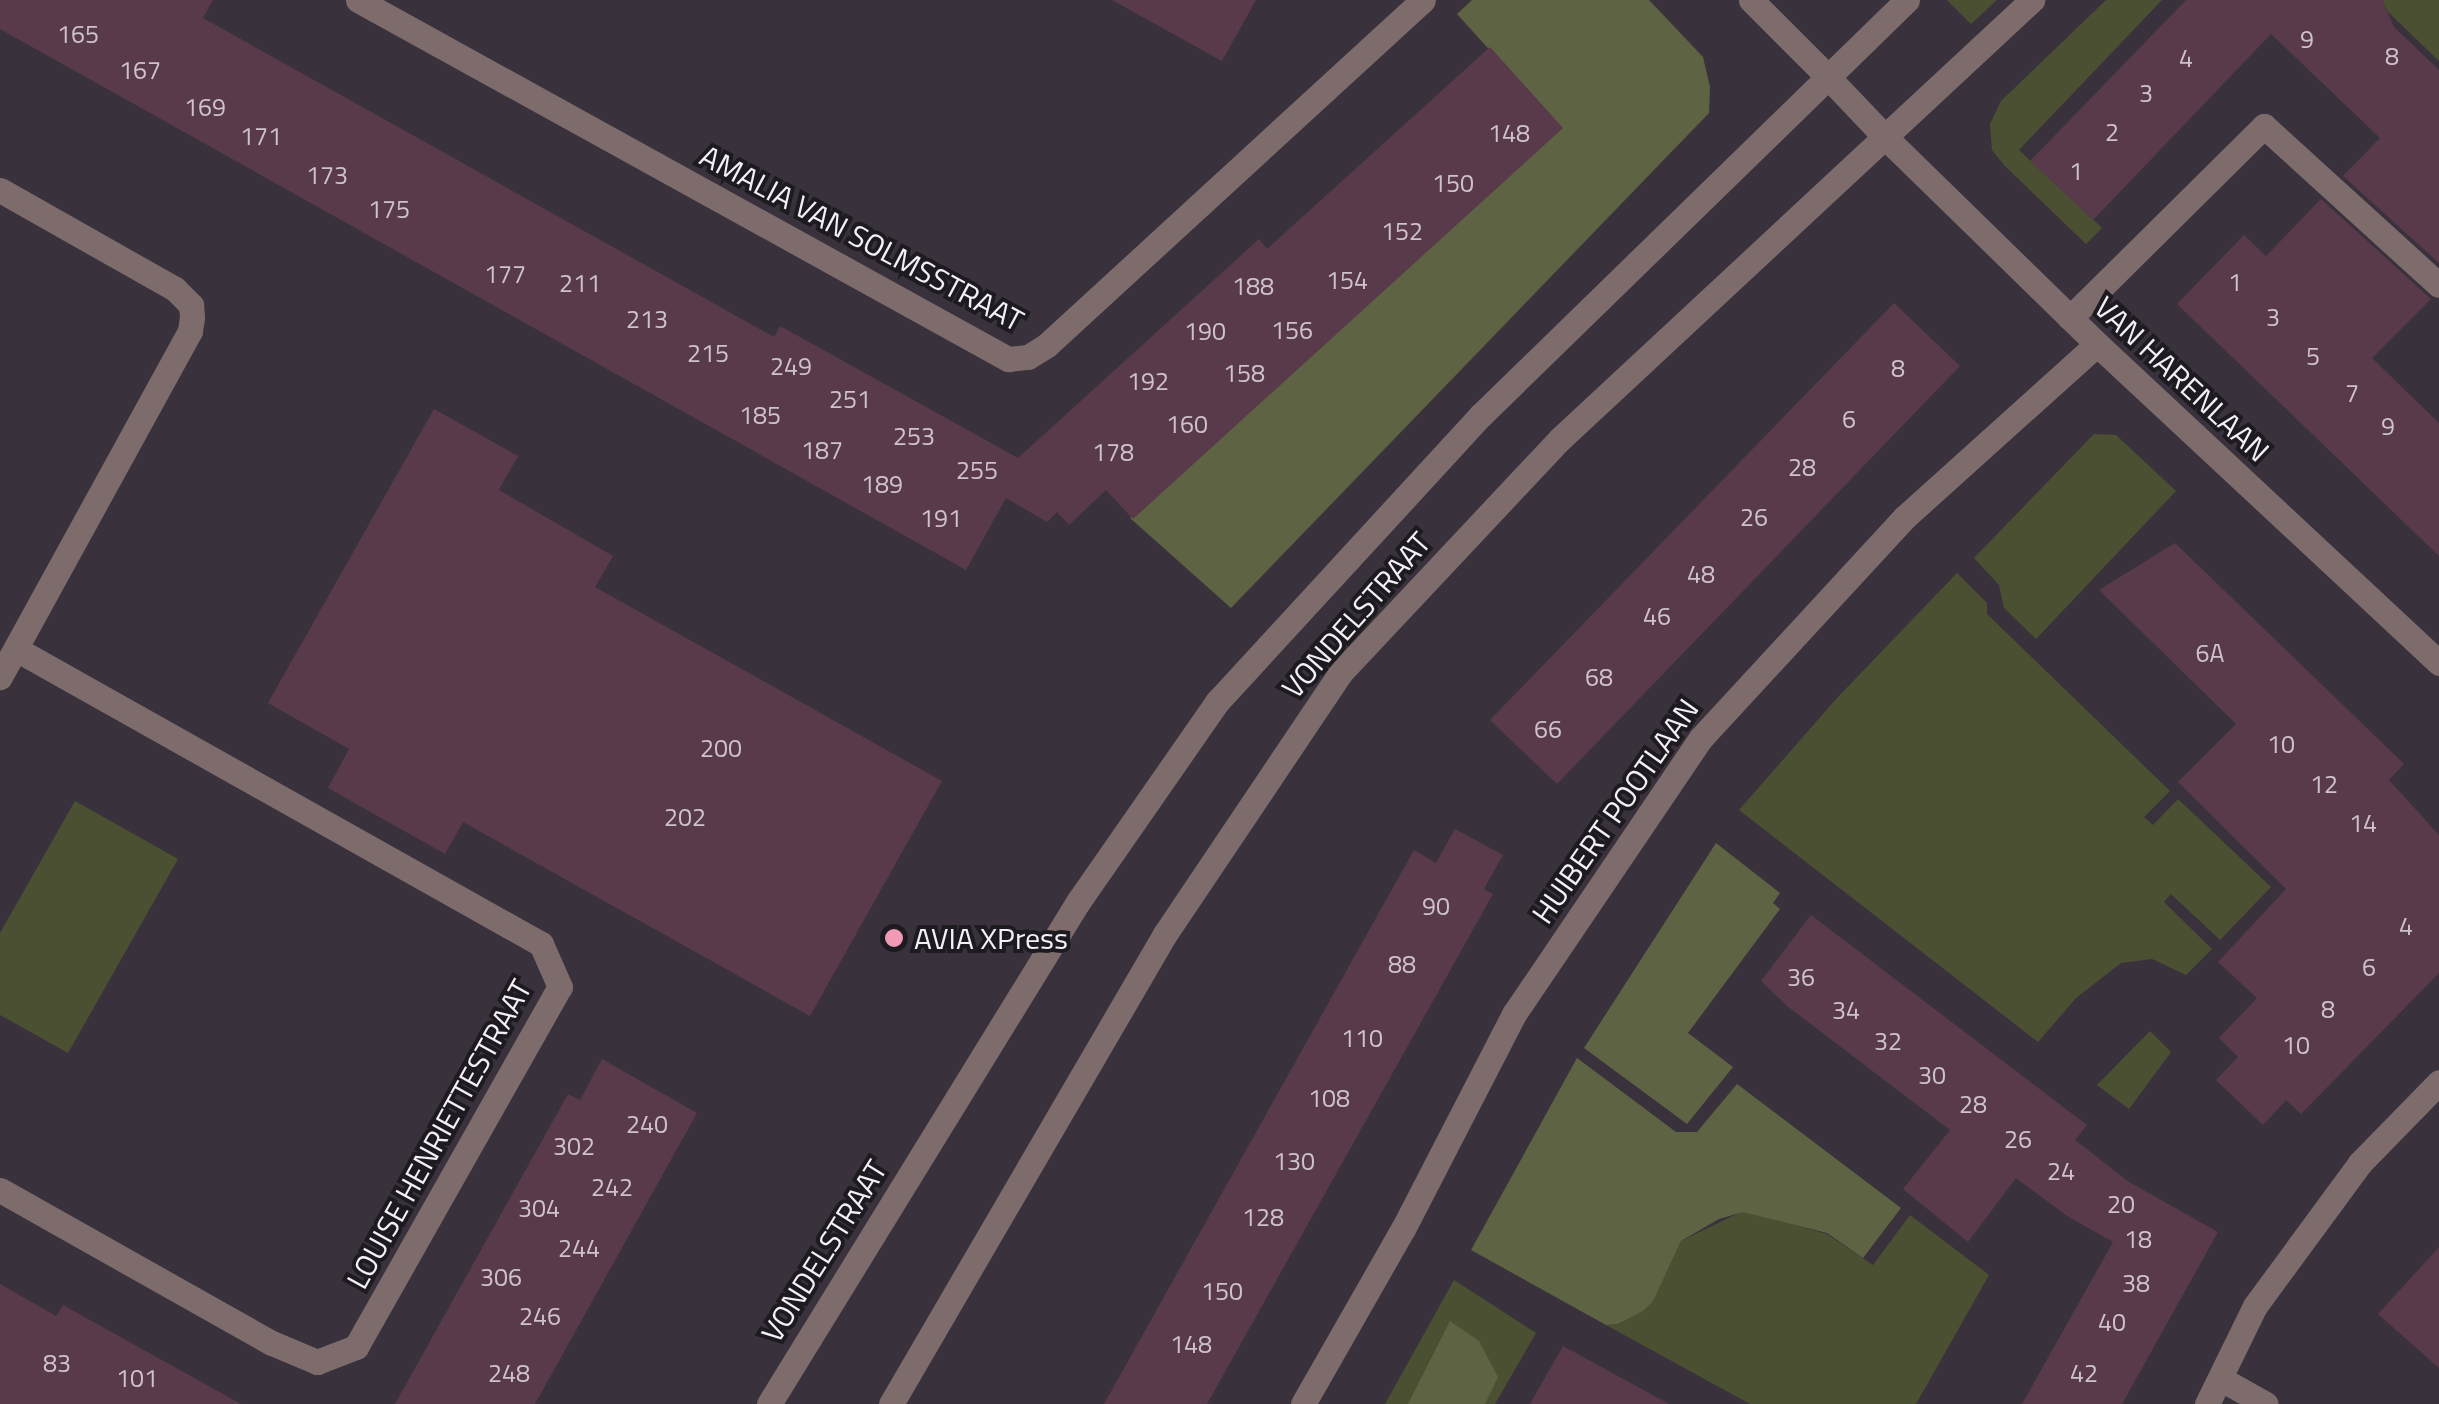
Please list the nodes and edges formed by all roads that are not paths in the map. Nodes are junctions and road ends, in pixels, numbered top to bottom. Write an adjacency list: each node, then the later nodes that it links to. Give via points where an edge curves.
1 (358, 0): 2 (street, AMALIA VAN SOLMSSTRAAT, via 1008,359 1047,345)
2 (1423, 0)
3 (1751, 0): 6 (street, VAN HARENLAAN)
4 (1906, 0): 6 (street, VONDELSTRAAT)
5 (2032, 0): 7 (street, VONDELSTRAAT)
6 (1828, 76): 7 (street, VAN HARENLAAN); 18 (street, VONDELSTRAAT, via 1480,416 1217,702 1078,902)
7 (1885, 137): 10 (street, VAN HARENLAAN); 19 (street, VONDELSTRAAT, via 1560,440 1342,671 1165,934)
8 (0, 190): 12 (street, via 174,289 191,305 192,317)
9 (2439, 284): 10 (street, via 2264,126)
10 (2070, 318): 11 (street, VAN HARENLAAN)
11 (2097, 344): 13 (street, VAN HARENLAAN); 20 (street, HUIBERT POOTLAAN, via 1906,516 1701,738 1514,1014)
12 (16, 649): 14 (street); 16 (street, LOUISE HENRIETTESTRAAT, via 542,944 560,987 356,1347 317,1362)
13 (2439, 663)
14 (0, 678)
15 (2439, 1082): 17 (street, via 2360,1164 2255,1306)
16 (0, 1190)
17 (2221, 1379): 21 (street); 22 (street)
18 (769, 1404)
19 (891, 1404)
20 (1303, 1404)
21 (2207, 1404)
22 (2266, 1404)

